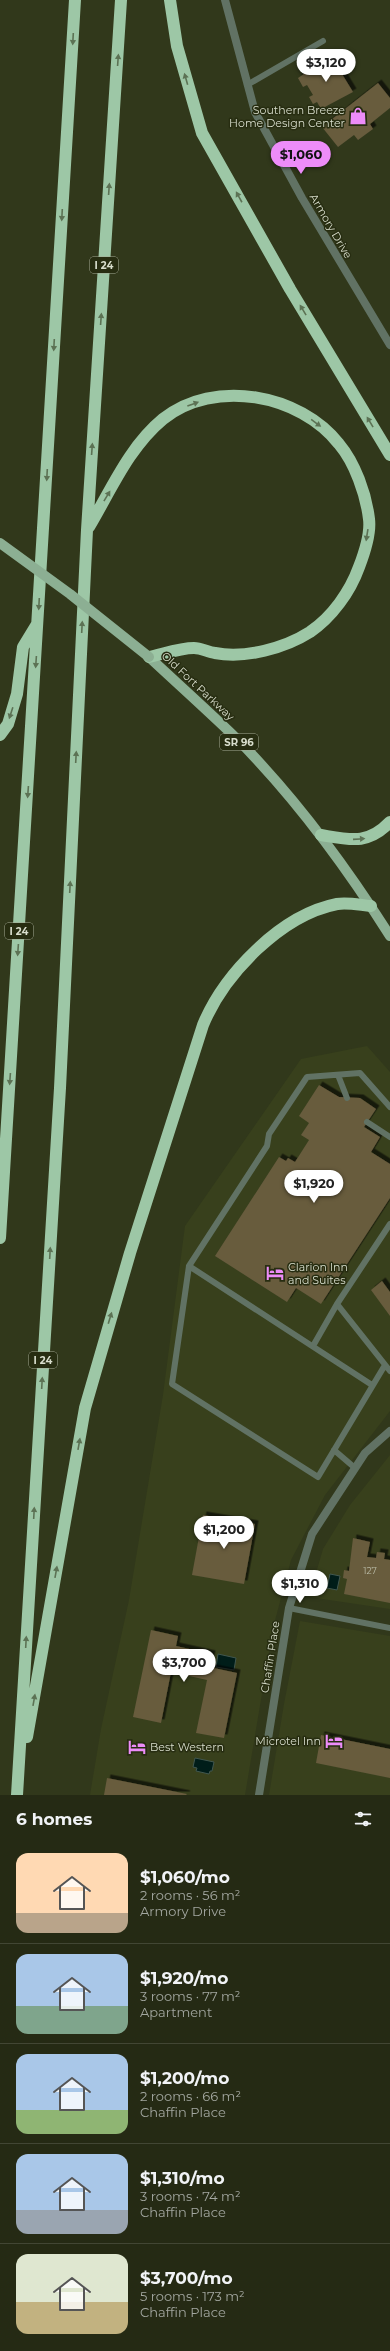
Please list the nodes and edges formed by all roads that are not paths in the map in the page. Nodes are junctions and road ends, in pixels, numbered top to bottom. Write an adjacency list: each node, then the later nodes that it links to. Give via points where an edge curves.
1 (75, 0): 11 (highway, I 24, one-way to 11)
2 (121, 0): 9 (highway, I 24, one-way to 2)
3 (170, 0): 8 (highway, one-way to 3, via 290,289 202,133 177,46)
4 (225, 0): 6 (street, Armory Drive)
5 (323, 42): 6 (lane)
6 (247, 85): 7 (street, Armory Drive, via 255,112)
7 (390, 345)
8 (390, 455)
9 (87, 530): 12 (highway, one-way to 12, via 137,445 164,419 193,403 222,396 257,396 287,406 316,422 339,442 350,460 361,488 369,520 364,553 353,582 336,608 311,631 281,646 253,653 223,654 195,648); 36 (highway, I 24, one-way to 9, via 60,1088)
10 (0, 543): 12 (main road, Old Fort Parkway / SR 96, bridge, via 70,594)
11 (38, 623): 13 (highway, one-way to 13, via 23,647 17,694 8,724); 24 (highway, I 24, one-way to 24)
12 (149, 657): 15 (main road, Old Fort Parkway / SR 96, via 236,738)
13 (0, 735)
14 (390, 822): 15 (highway, one-way to 14, via 352,840 367,839 380,832)
15 (321, 835): 16 (main road, Old Fort Parkway / SR 96)
16 (371, 906): 17 (main road, Old Fort Parkway / SR 96); 36 (highway, one-way to 16, via 85,1408 132,1245 202,1025 210,1007 231,976 266,941 322,908 338,904)
17 (390, 936)
18 (338, 1075): 19 (lane); 20 (lane, via 360,1073); 25 (lane, via 307,1077 269,1134 267,1146)
19 (347, 1098)
20 (390, 1107)
21 (367, 1122): 22 (lane)
22 (390, 1137)
23 (390, 1224): 26 (lane)
24 (0, 1238)
25 (189, 1266): 27 (lane); 32 (lane, via 172,1384 318,1477)
26 (337, 1304): 27 (lane); 28 (lane)
27 (313, 1346): 30 (lane)
28 (385, 1364): 29 (lane); 30 (lane)
29 (390, 1371)
30 (372, 1385): 32 (lane)
31 (390, 1431): 33 (street, Chaffin Place, via 366,1453)
32 (334, 1450): 33 (lane)
33 (355, 1468): 34 (street, Chaffin Place, via 312,1534)
34 (289, 1608): 35 (lane); 37 (street, Chaffin Place)
35 (390, 1628)
36 (17, 1794)
37 (259, 1795)

